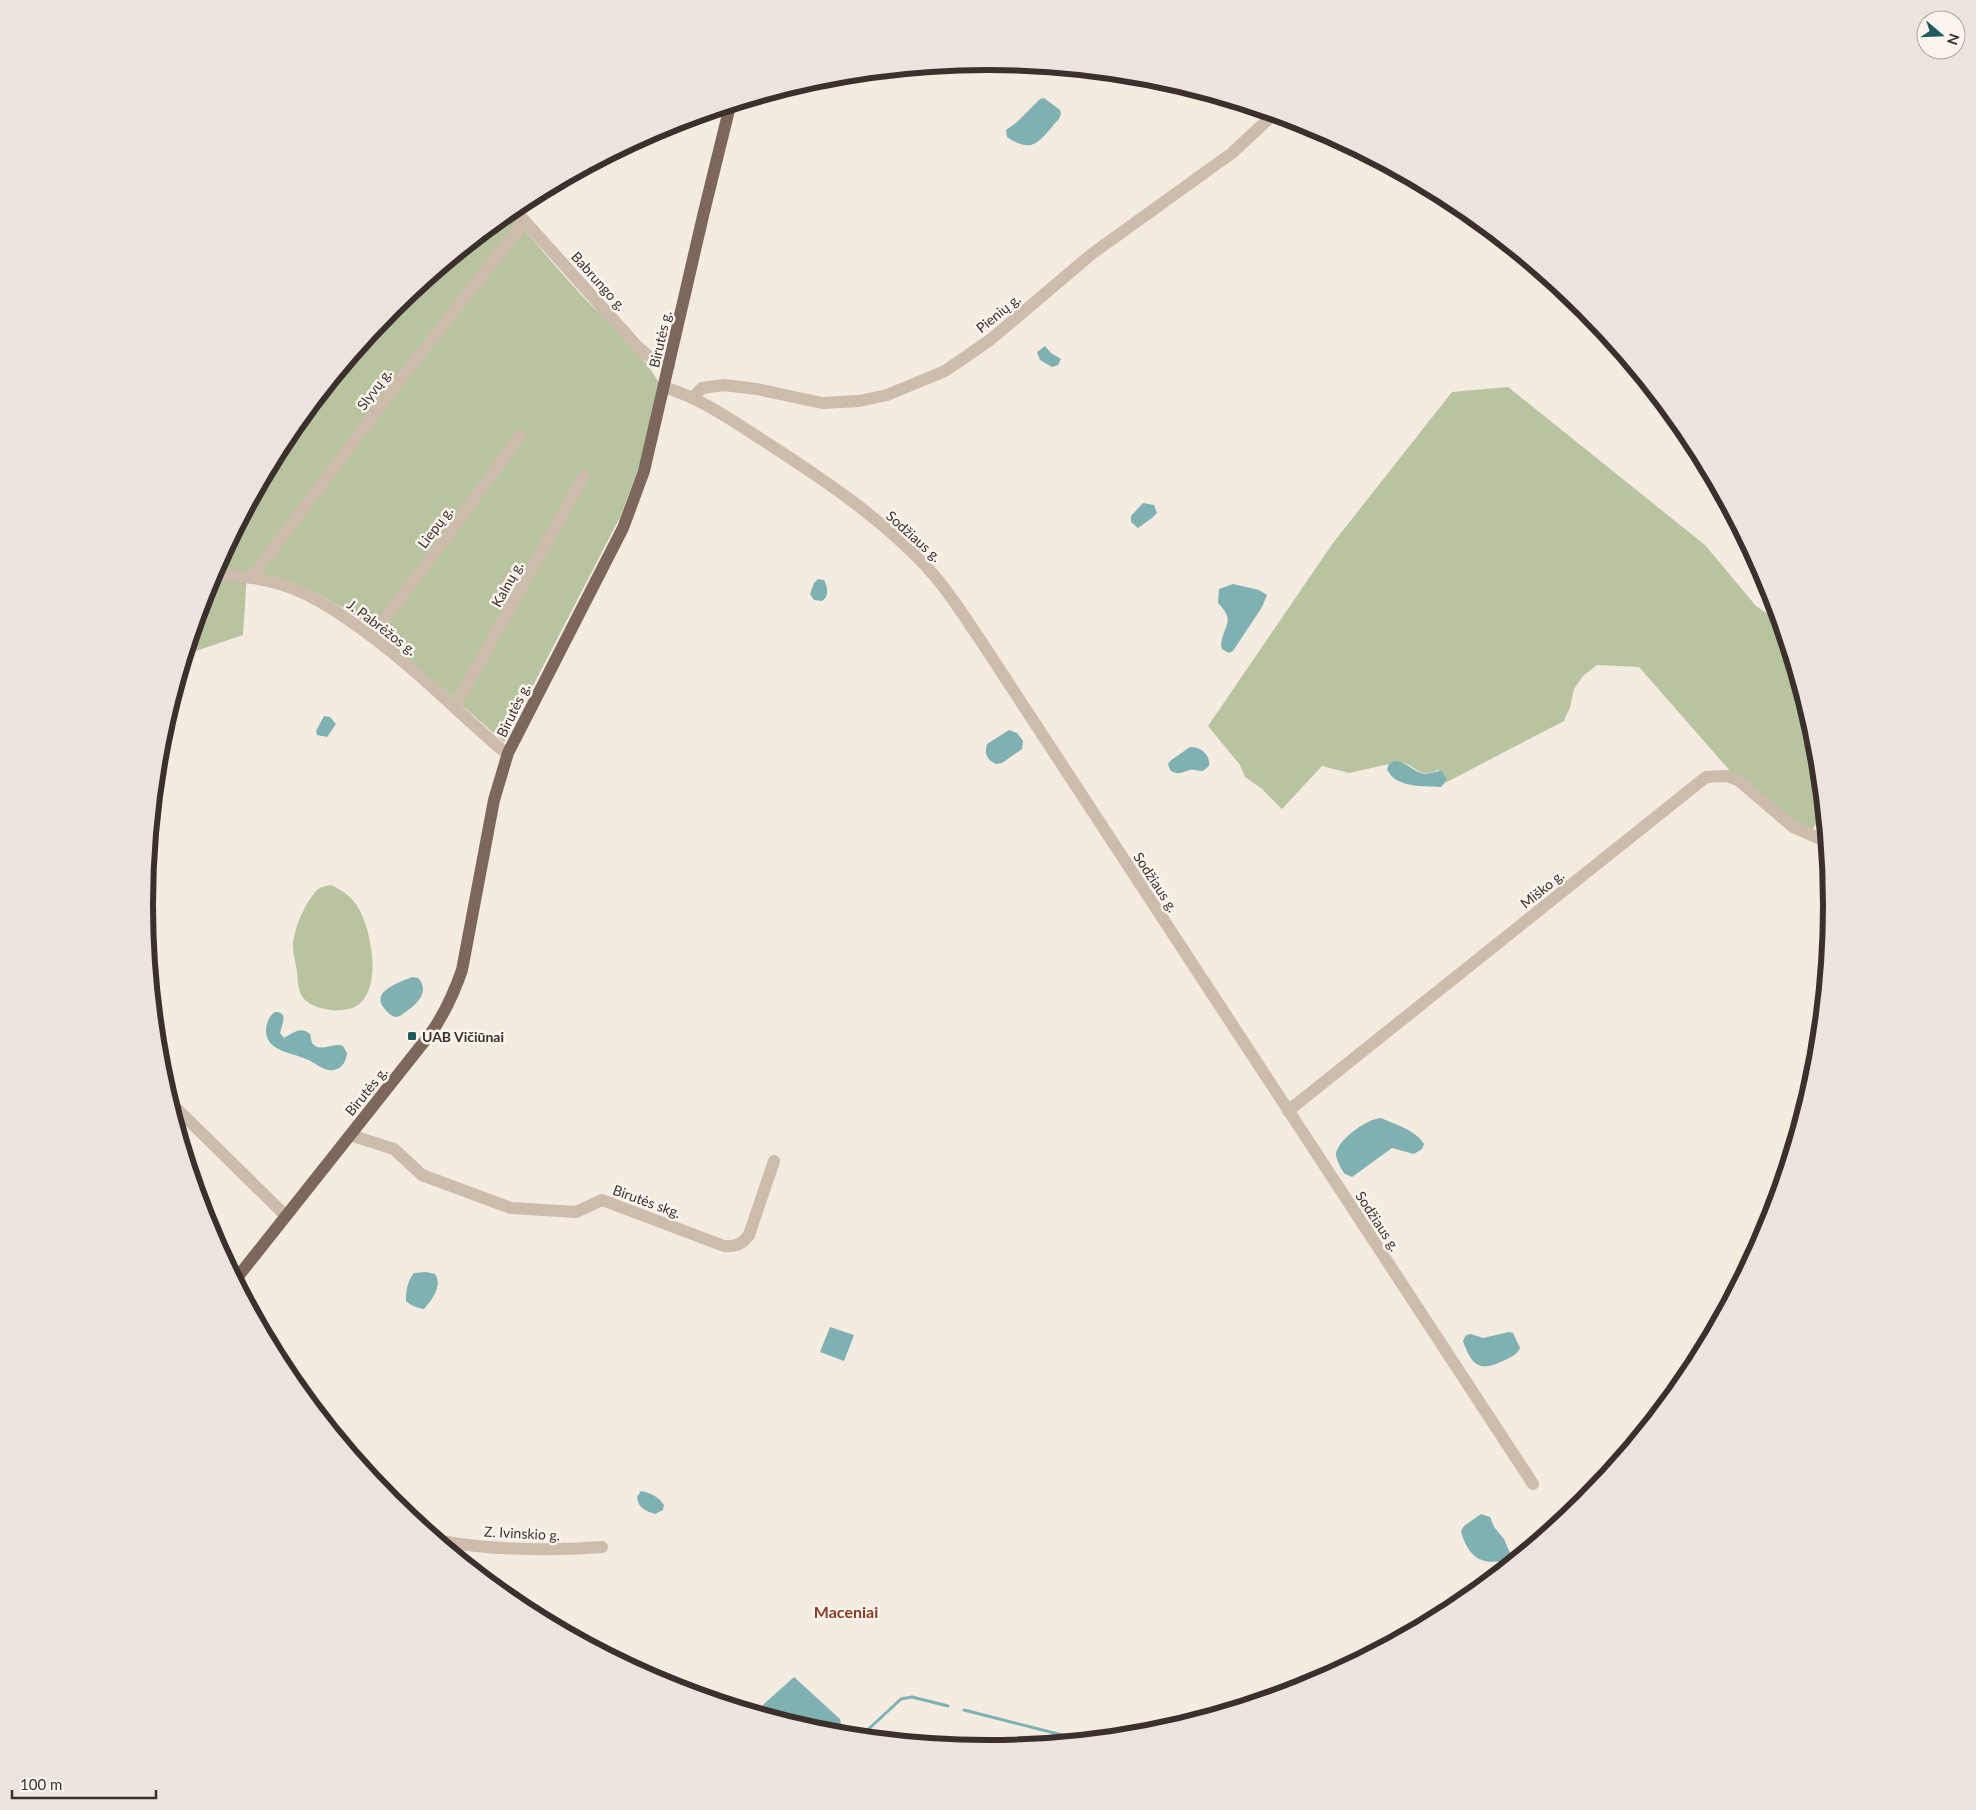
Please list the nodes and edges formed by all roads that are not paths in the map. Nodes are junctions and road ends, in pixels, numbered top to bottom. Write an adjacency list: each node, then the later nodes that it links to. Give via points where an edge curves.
1 (729, 111): 5 (main road, Birutės g.)
2 (1269, 119): 7 (street, Pienių g., via 1232,153 1093,253 990,340 945,371 887,395 859,402 822,403 724,385 702,388)
3 (519, 215): 4 (street, Babrungo g.)
4 (525, 222): 5 (street, Babrungo g., via 637,346 652,359); 11 (street, Slyvų g., via 403,376)
5 (669, 366): 6 (main road, Birutės g.)
6 (664, 387): 7 (street, Sodžiaus g.); 14 (main road, Birutės g., via 644,471 623,528)
7 (693, 397): 17 (street, Sodžiaus g., via 839,491 934,574)
8 (520, 436): 12 (street, Liepų g.)
9 (584, 476): 13 (street, Kalnų g.)
10 (221, 576): 11 (street, J. Pabrėžos g.)
11 (251, 578): 12 (street, J. Pabrėžos g., via 293,588 313,597)
12 (372, 636): 13 (street, J. Pabrėžos g.)
13 (455, 706): 14 (street, J. Pabrėžos g.)
14 (508, 753): 18 (main road, Birutės g., via 494,800 462,970 455,990 431,1033)
15 (1820, 839): 17 (street, Miško g., via 1794,827 1738,780 1727,776 1706,777)
16 (179, 1110): 20 (street)
17 (1288, 1111): 22 (street, Sodžiaus g.)
18 (350, 1135): 19 (street, Birutės skg., via 394,1149 422,1175 511,1208 576,1212 602,1200 734,1247 749,1235); 20 (main road, Birutės g.)
19 (774, 1161)
20 (286, 1216): 21 (main road, Birutės g.)
21 (239, 1275)
22 (1533, 1484)
23 (450, 1543): 24 (street, Z. Ivinskio g., via 505,1549)
24 (602, 1547)

